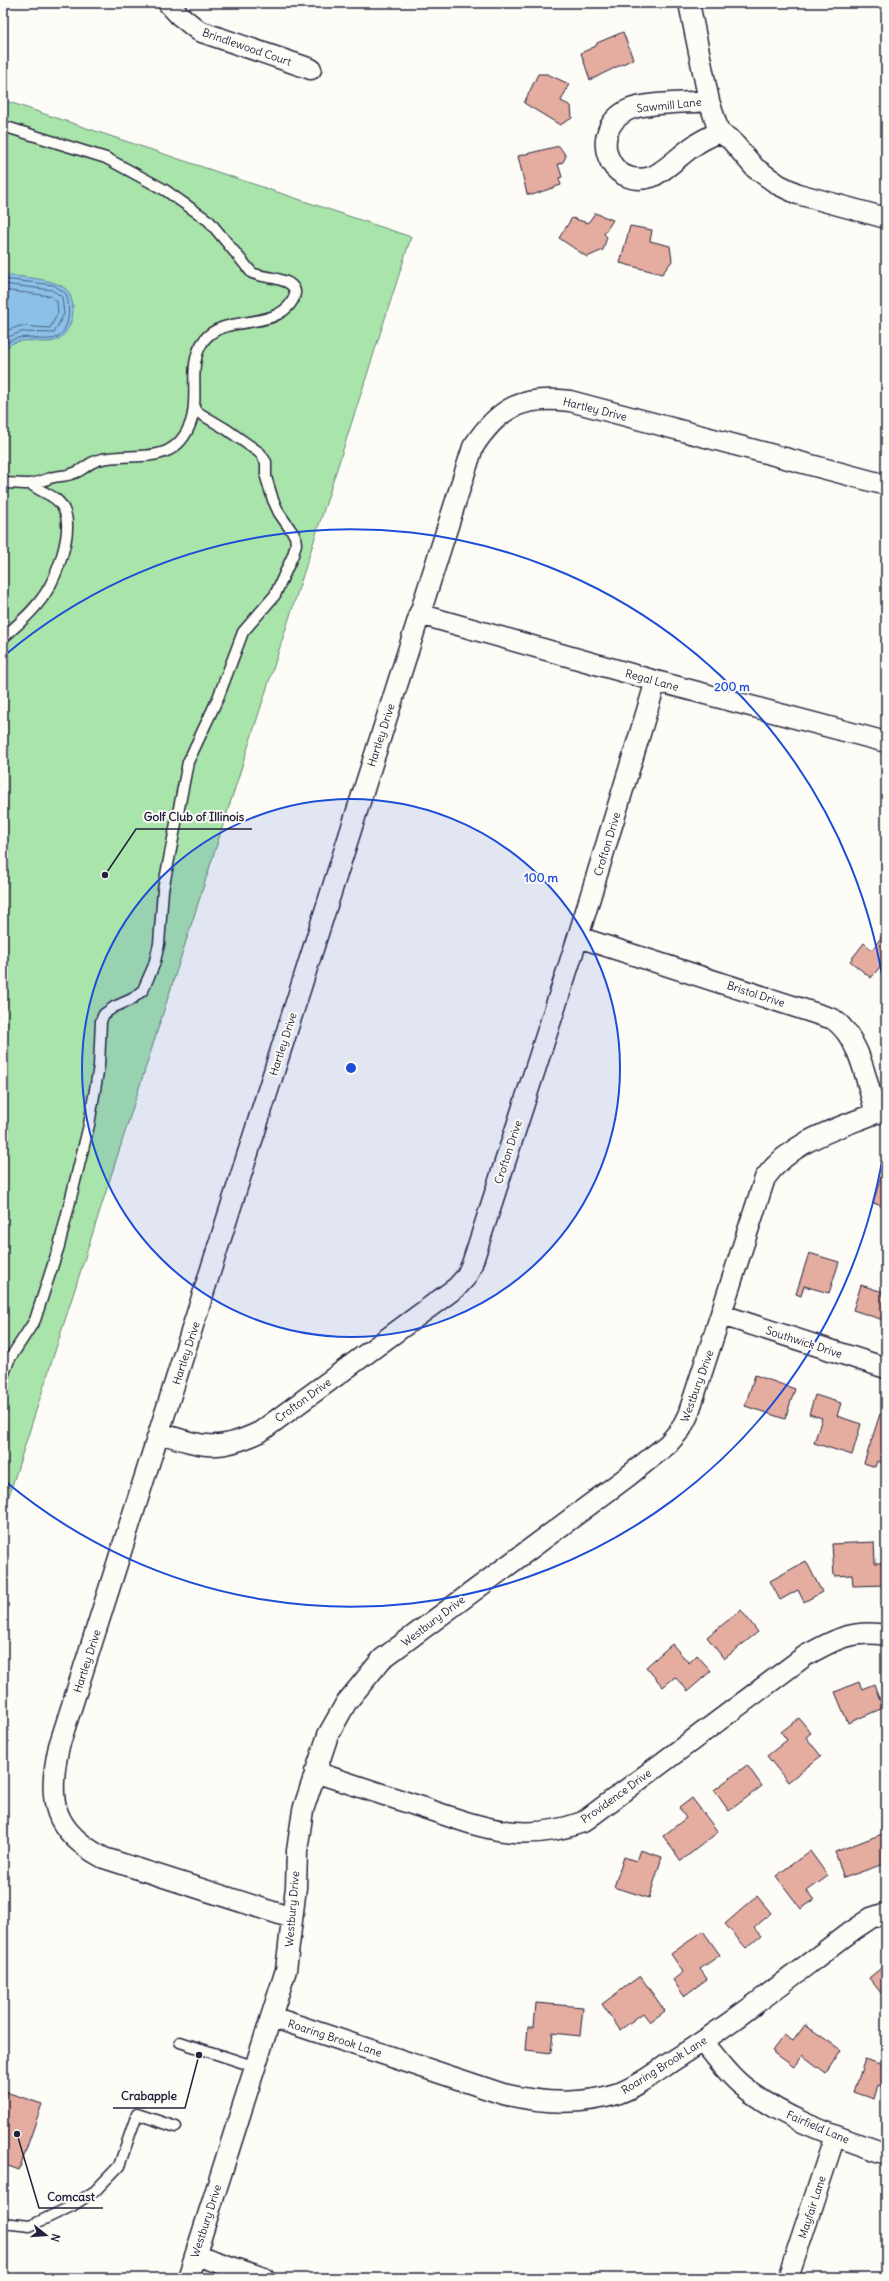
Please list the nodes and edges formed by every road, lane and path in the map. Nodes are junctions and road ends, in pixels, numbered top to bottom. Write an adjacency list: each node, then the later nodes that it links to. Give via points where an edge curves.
1 (168, 3): 3 (street, Brindlewood Court, via 199,31)
2 (689, 3): 4 (street, Sawmill Lane)
3 (311, 69)
4 (709, 101): 6 (street, Sawmill Lane); 6 (street, Sawmill Lane, via 645,106 629,110 617,116 609,128 605,151 609,161 620,172 636,179 652,176 696,144)
5 (3, 126): 8 (lane, via 106,158 165,190 209,222 252,273 291,284 296,292 295,298 279,314 260,321 220,329 205,339 197,356)
6 (719, 132): 7 (street, via 731,140 755,168 779,185 805,196)
7 (886, 218)
8 (194, 410): 10 (lane, via 183,436 162,453 153,457 98,460 75,473); 20 (lane, via 260,453 266,462 266,477 273,500 293,532 296,544 275,595 243,632 218,698 188,762 163,890 160,944 154,965 143,990 132,1000 104,1014 101,1021 99,1066 89,1125 59,1246 35,1320 9,1360)
9 (3, 483): 10 (lane)
10 (31, 484): 13 (lane, via 54,498 64,510 67,531 57,569 45,594 27,616)
11 (886, 485): 12 (street, Hartley Drive, via 570,401 550,398 521,403 496,417 473,447)
12 (419, 614): 14 (street, Regal Lane); 21 (street, Hartley Drive)
13 (3, 638)
14 (656, 681): 15 (street, Regal Lane); 16 (street, Crofton Drive)
15 (886, 742)
16 (578, 937): 17 (street, Bristol Drive, via 833,1019 848,1033 854,1044); 21 (street, Crofton Drive, via 466,1277 260,1432 238,1442 218,1447)
17 (881, 1113): 18 (street, Westbury Drive, via 801,1144 776,1163 766,1178)
18 (722, 1315): 19 (street, Southwick Drive); 23 (street, Westbury Drive, via 688,1415 681,1429 668,1444 382,1659 346,1704 328,1735)
19 (886, 1368)
20 (3, 1376)
21 (160, 1434): 25 (street, Hartley Drive, via 59,1746 53,1791 57,1810 64,1828 76,1840 104,1858)
22 (886, 1635): 23 (street, Providence Drive, via 866,1634 836,1638 805,1656 583,1822 561,1830 536,1833 491,1830)
23 (314, 1772): 25 (street, Westbury Drive, via 303,1810)
24 (886, 1913): 28 (street, Roaring Brook Lane, via 871,1918 853,1930)
25 (292, 1918): 26 (street, Westbury Drive, via 286,1970)
26 (272, 2017): 28 (street, Roaring Brook Lane, via 503,2094 542,2101 580,2102 620,2093); 29 (street, Westbury Drive)
27 (180, 2042): 29 (lane)
28 (703, 2042): 31 (street, Fairfield Lane, via 742,2086 803,2123)
29 (256, 2067): 34 (street, Westbury Drive)
30 (176, 2127): 33 (lane, via 137,2114 119,2166 95,2191 72,2206 30,2226)
31 (835, 2136): 32 (street, Fairfield Lane); 37 (street, Mayfair Lane)
32 (886, 2154)
33 (3, 2223)
34 (196, 2255): 35 (street, Westbury Drive); 36 (street)
35 (188, 2278)
36 (264, 2278)
37 (788, 2278)

